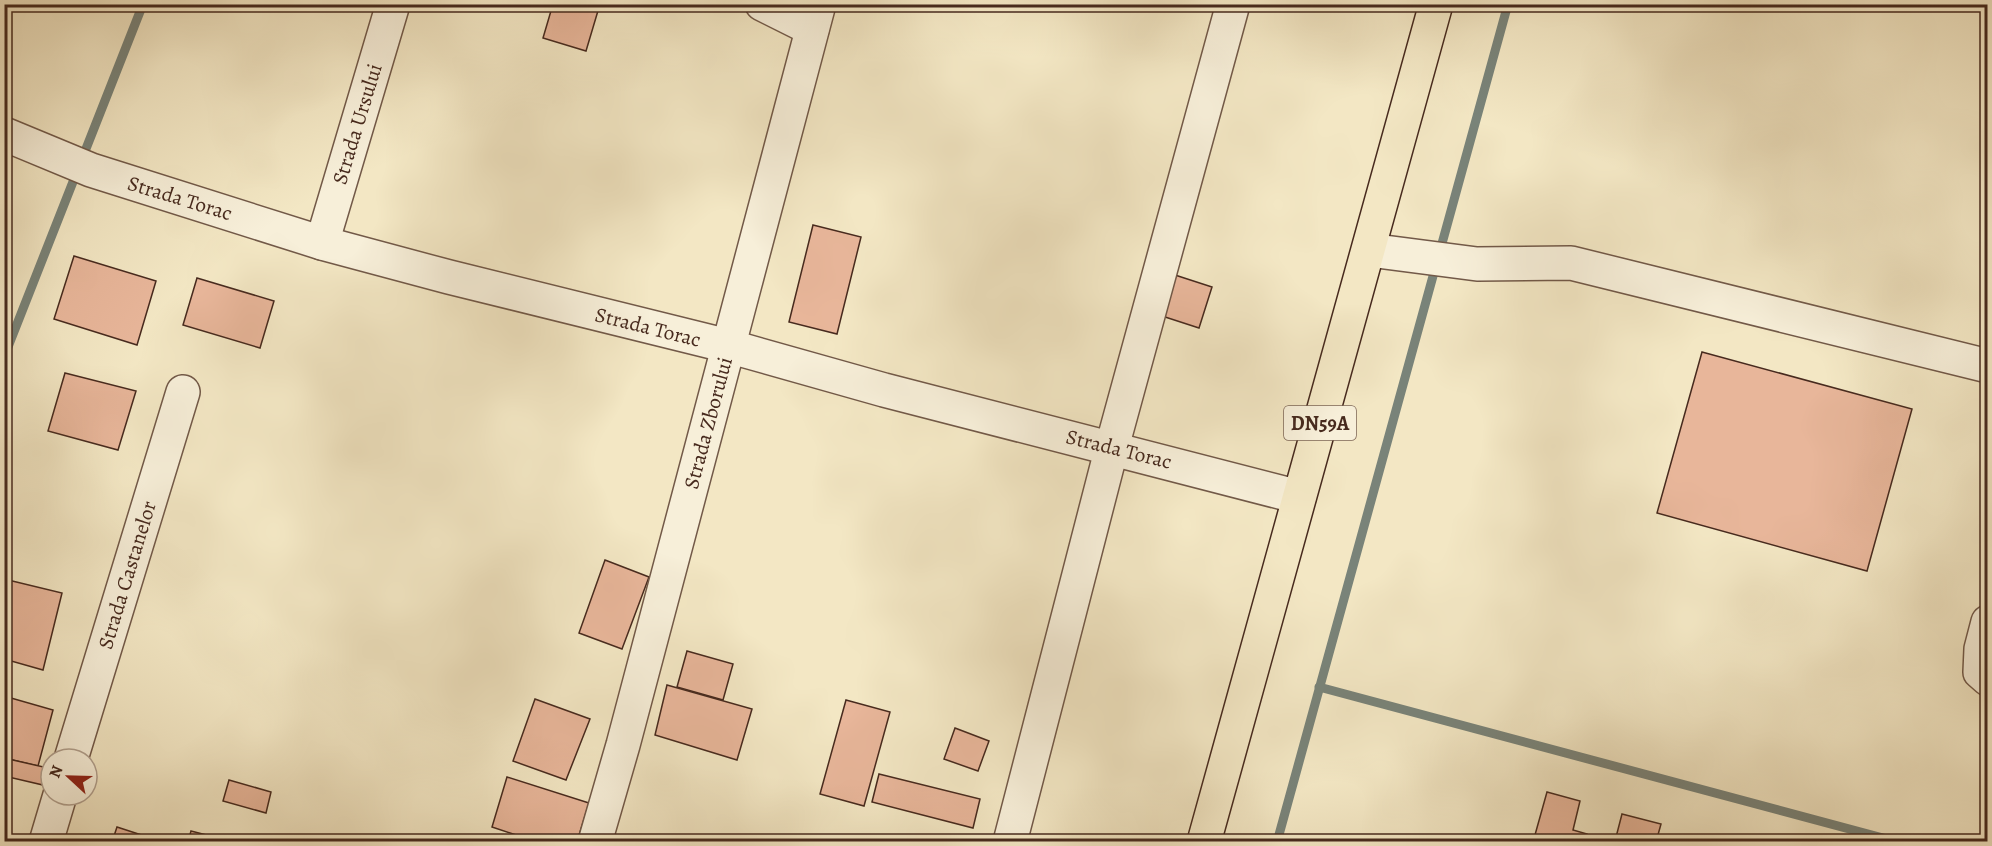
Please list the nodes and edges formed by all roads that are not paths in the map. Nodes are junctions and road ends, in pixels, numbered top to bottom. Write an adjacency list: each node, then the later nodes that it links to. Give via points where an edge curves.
1 (393, 4): 7 (street, Strada Ursului)
2 (762, 4): 5 (street)
3 (1233, 4): 12 (street)
4 (1436, 4): 8 (main road, DN59A)
5 (816, 17): 9 (street, Strada Zborului)
6 (4, 134): 7 (street, Strada Torac, via 91,170)
7 (322, 243): 9 (street, Strada Torac)
8 (1370, 250): 10 (street, via 1477,264 1571,263); 13 (main road, DN59A)
9 (728, 346): 12 (street, Strada Torac); 19 (street, Strada Zborului)
10 (1988, 366)
11 (183, 392): 16 (street, Strada Castanelor)
12 (1112, 447): 13 (street, Strada Torac); 20 (street)
13 (1299, 497): 21 (main road, DN59A)
14 (1988, 622): 15 (street, via 1980,672)
15 (1988, 679)
16 (75, 747)
17 (56, 807): 18 (street)
18 (46, 842)
19 (595, 842)
20 (1010, 842)
21 (1204, 842)

